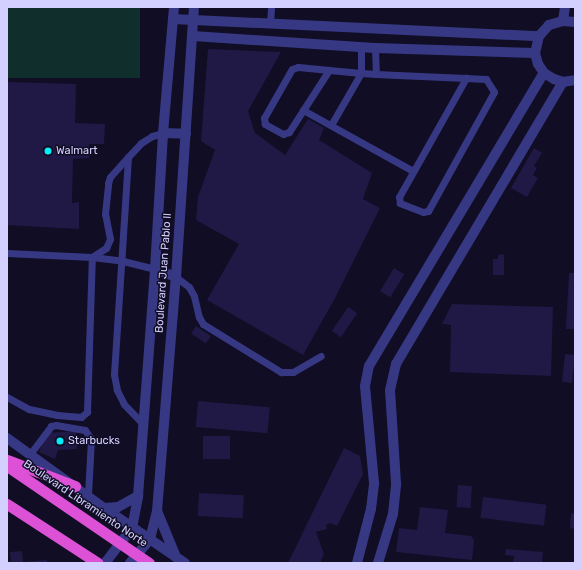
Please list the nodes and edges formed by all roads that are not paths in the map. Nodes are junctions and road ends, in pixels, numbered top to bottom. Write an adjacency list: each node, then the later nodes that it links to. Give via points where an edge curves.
1 (174, 7): 5 (street, Boulevard Juan Pablo II)
2 (194, 7): 6 (street, Boulevard Juan Pablo II)
3 (271, 7): 9 (lane)
4 (565, 7): 7 (street)
5 (173, 19): 6 (street); 24 (street, Boulevard Juan Pablo II)
6 (193, 20): 9 (street); 10 (street, Boulevard Juan Pablo II)
7 (563, 21): 8 (street); 11 (street, via 549,25)
8 (575, 22)
9 (270, 23): 11 (street)
10 (193, 36): 12 (street); 25 (street, Boulevard Juan Pablo II)
11 (539, 36): 14 (street)
12 (361, 47): 13 (street); 16 (lane)
13 (375, 48): 14 (street); 18 (lane)
14 (535, 53): 17 (street)
15 (330, 70): 16 (lane); 22 (lane); 22 (lane, via 298,67 292,69 264,118 265,124 283,134 289,132)
16 (361, 73): 18 (lane); 23 (lane)
17 (544, 73): 21 (street); 54 (street, via 369,366 365,386 374,483 371,509)
18 (376, 74): 19 (lane)
19 (466, 78): 27 (lane); 27 (lane, via 486,79 494,92 428,211 423,212 400,203 398,197)
20 (575, 80): 21 (street)
21 (562, 82): 55 (street, via 396,364 390,390 395,499)
22 (303, 110): 23 (lane)
23 (331, 125): 27 (lane)
24 (163, 133): 25 (street); 26 (lane, via 141,143); 31 (street, Boulevard Juan Pablo II)
25 (186, 134): 32 (street, Boulevard Juan Pablo II)
26 (128, 157): 29 (lane, via 110,177 108,183 106,214 110,239 106,248); 30 (lane)
27 (413, 171)
28 (7, 253): 29 (lane)
29 (92, 258): 30 (lane); 34 (lane, via 87,412 81,417 56,415 29,409)
30 (122, 261): 31 (lane); 35 (lane, via 114,374 117,390 124,404)
31 (155, 268): 32 (street); 35 (street, Boulevard Juan Pablo II)
32 (176, 277): 33 (lane, via 194,296 203,324 281,372 294,372); 45 (street, Boulevard Juan Pablo II)
33 (321, 356)
34 (7, 398)
35 (144, 425): 42 (street, Boulevard Juan Pablo II)
36 (7, 438): 37 (street)
37 (30, 454): 40 (street); 41 (lane, via 51,426 56,424 85,430 91,439)
38 (7, 460): 40 (highway)
39 (7, 466): 48 (highway, Boulevard Libramiento Norte)
40 (75, 486): 41 (street)
41 (88, 495): 44 (street)
42 (138, 496): 44 (street, via 118,507); 46 (street, Boulevard Juan Pablo II)
43 (7, 504): 51 (highway)
44 (104, 508): 46 (street)
45 (157, 511): 47 (street, Boulevard Juan Pablo II); 50 (street)
46 (132, 528): 47 (street); 48 (street)
47 (150, 539): 49 (street); 50 (street)
48 (121, 543): 49 (highway, Boulevard Libramiento Norte); 52 (street)
49 (133, 559): 53 (highway, Boulevard Libramiento Norte)
50 (181, 560)
51 (98, 563)
52 (105, 563)
53 (149, 563)
54 (356, 563)
55 (378, 563)

